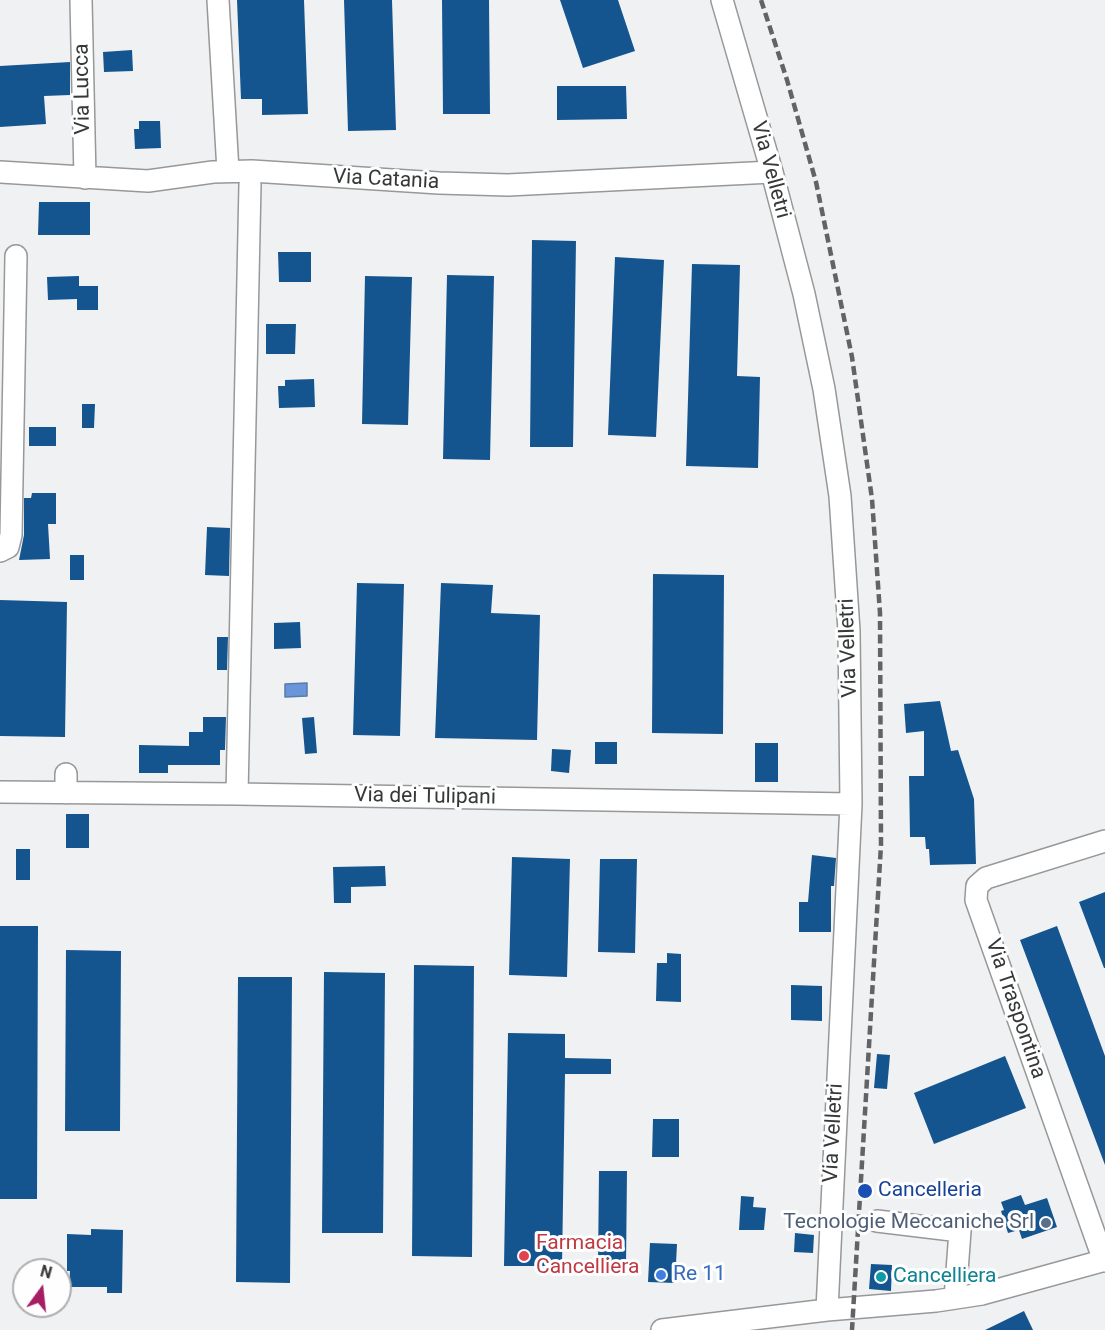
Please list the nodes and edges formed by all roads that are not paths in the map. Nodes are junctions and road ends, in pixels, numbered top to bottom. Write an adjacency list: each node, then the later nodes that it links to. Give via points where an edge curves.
1 (81, 0): 7 (street, Via Lucca)
2 (218, 0): 4 (street)
3 (722, 0): 6 (street, Via Velletri)
4 (228, 171): 6 (street, Via Catania, via 508,184); 7 (street, Via Catania, via 157,180)
5 (0, 172): 7 (street, Via Catania)
6 (772, 172): 13 (street, Via Velletri, via 804,294 837,462 849,631)
7 (85, 178)
8 (250, 184): 12 (street)
9 (16, 256): 10 (street, via 10,535 8,547)
10 (0, 551)
11 (0, 792): 12 (street, Via dei Tulipani, via 66,784)
12 (237, 794): 13 (street, Via dei Tulipani)
13 (851, 804): 18 (street, Via Velletri)
14 (1105, 842): 16 (street, Via Traspontina, via 986,878 977,886 976,900)
15 (877, 1221): 17 (street, via 960,1231)
16 (1104, 1261): 17 (street)
17 (955, 1298): 18 (street)
18 (827, 1310): 19 (street)
19 (662, 1330)

